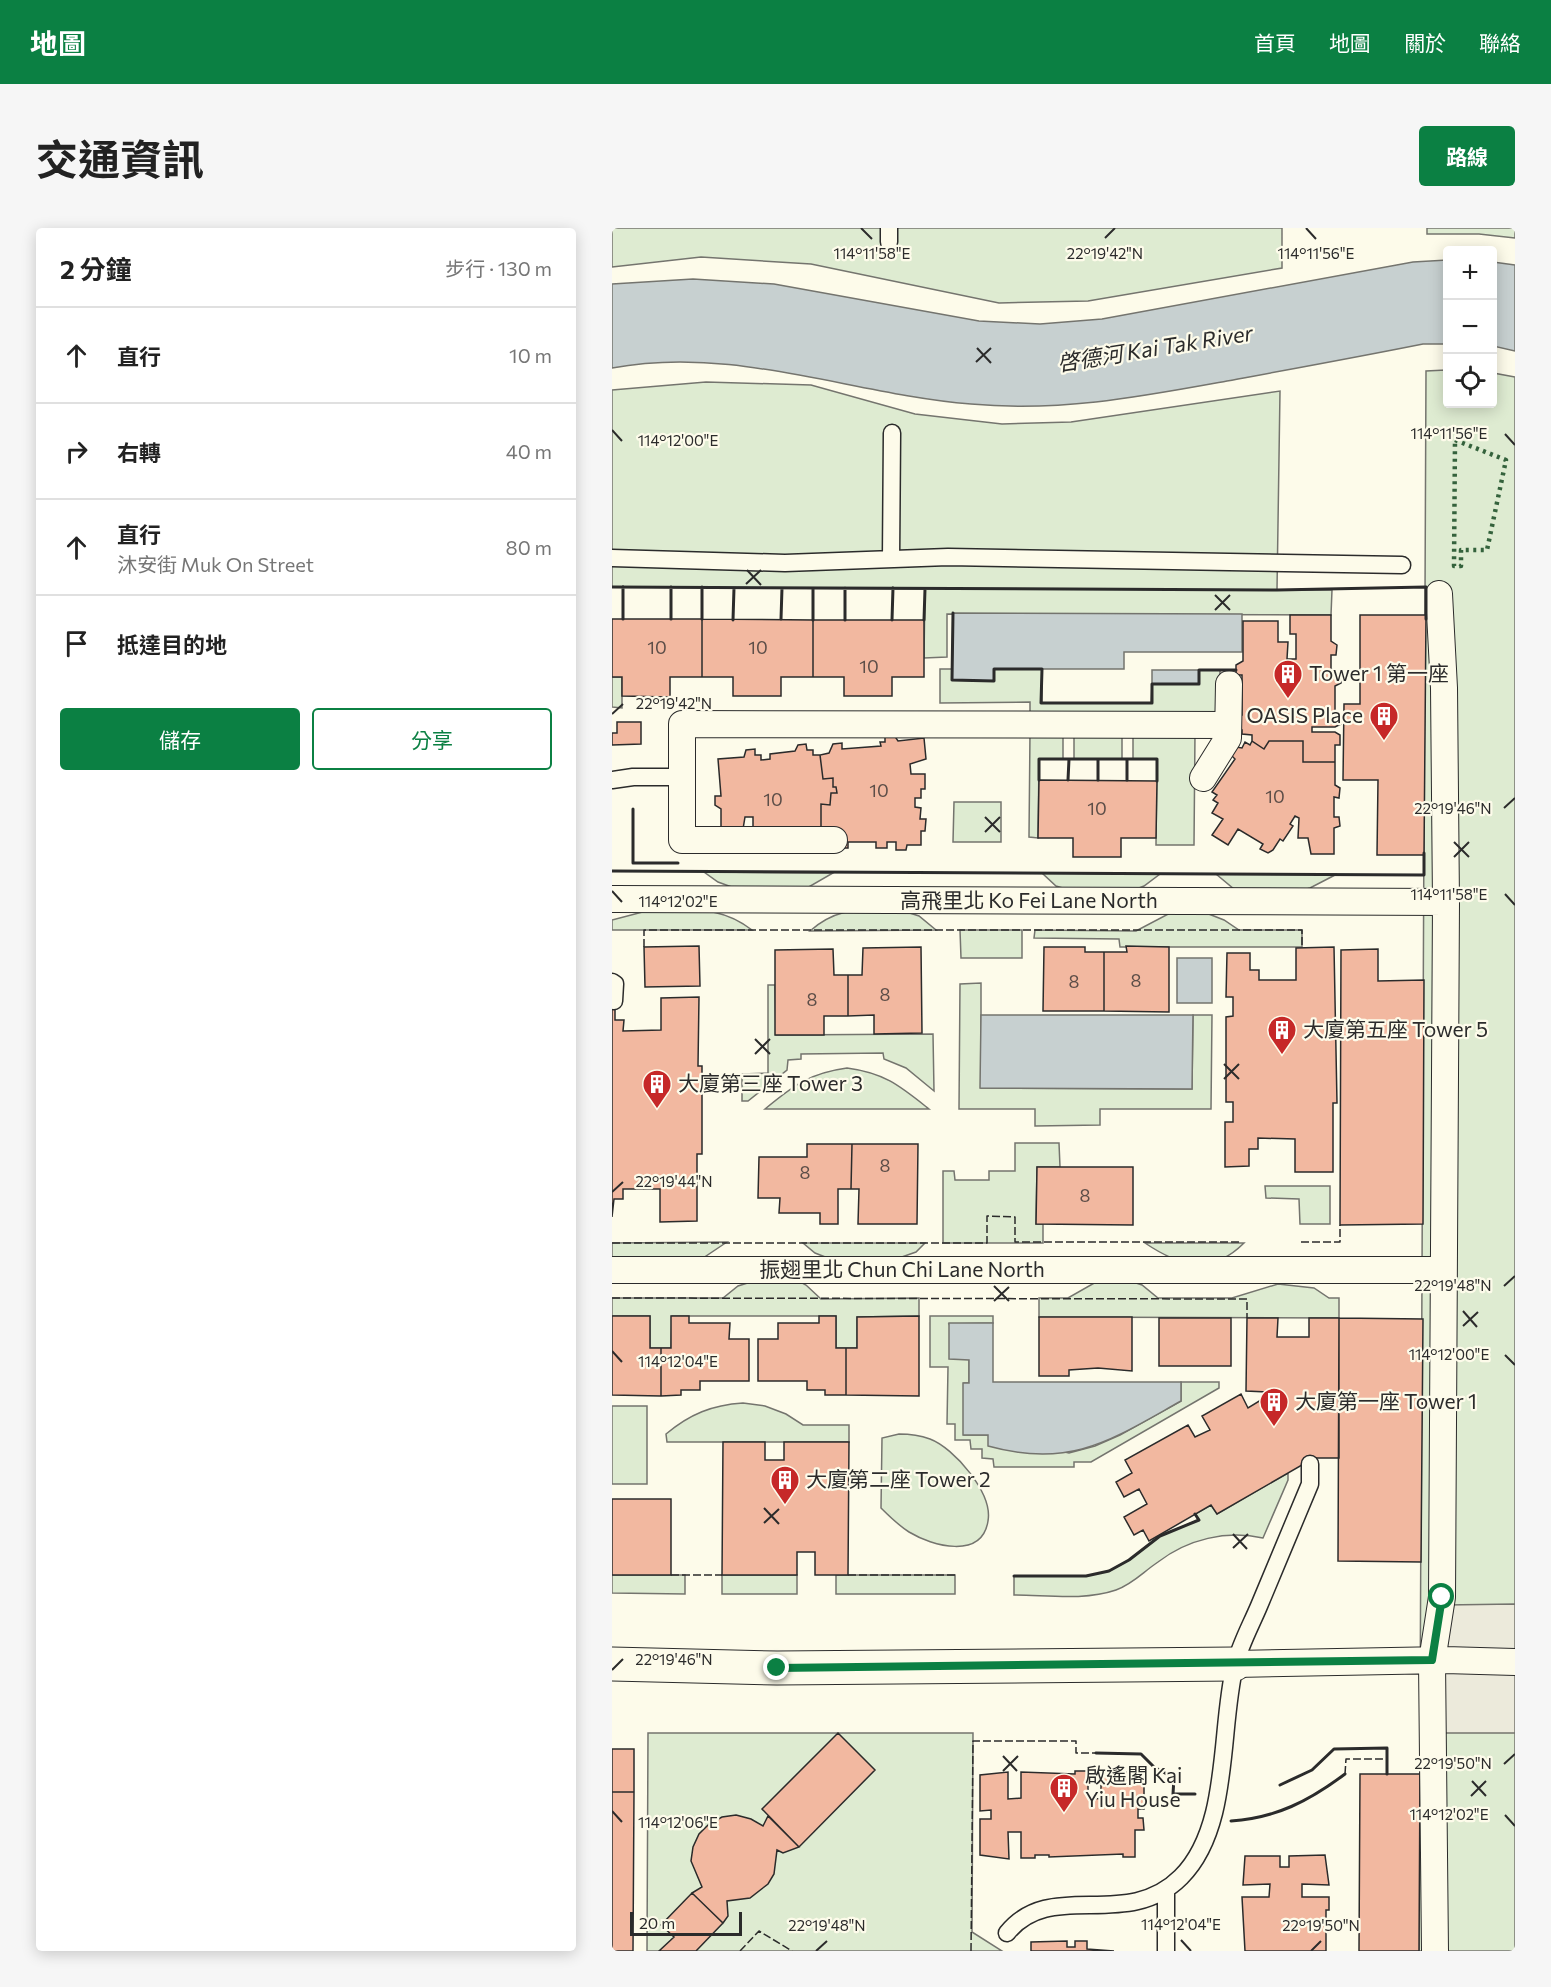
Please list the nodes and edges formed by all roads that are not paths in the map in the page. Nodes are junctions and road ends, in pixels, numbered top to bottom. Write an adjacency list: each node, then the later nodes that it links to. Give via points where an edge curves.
1 (892, 432): 3 (lane)
2 (612, 558): 3 (lane, via 785,563)
3 (891, 559): 4 (lane)
4 (1402, 565)
5 (1439, 594): 13 (street)
6 (1229, 684): 7 (street)
7 (1228, 725): 8 (street, via 682,724); 9 (street, via 1228,738)
8 (682, 777): 10 (lane); 11 (street, via 682,840)
9 (1203, 778)
10 (612, 780)
11 (834, 840)
12 (612, 899): 13 (street, 高飛里北 Ko Fei Lane North)
13 (1446, 902): 17 (street)
14 (612, 982): 15 (lane)
15 (614, 1000)
16 (612, 1270): 17 (street, 振翅里北 Chun Chi Lane North)
17 (1443, 1270): 19 (street, via 1442,1597)
18 (1310, 1464): 22 (lane, via 1310,1484)
19 (1432, 1660): 20 (street); 22 (street); 26 (street)
20 (1515, 1662)
21 (612, 1664): 22 (street, via 777,1668)
22 (1235, 1664): 23 (lane, via 1221,1774 1208,1829 1193,1863)
23 (1166, 1889): 24 (lane, via 1132,1904 1041,1908 1028,1913); 25 (lane)
24 (1007, 1933)
25 (1166, 1951)
26 (1435, 1951)

